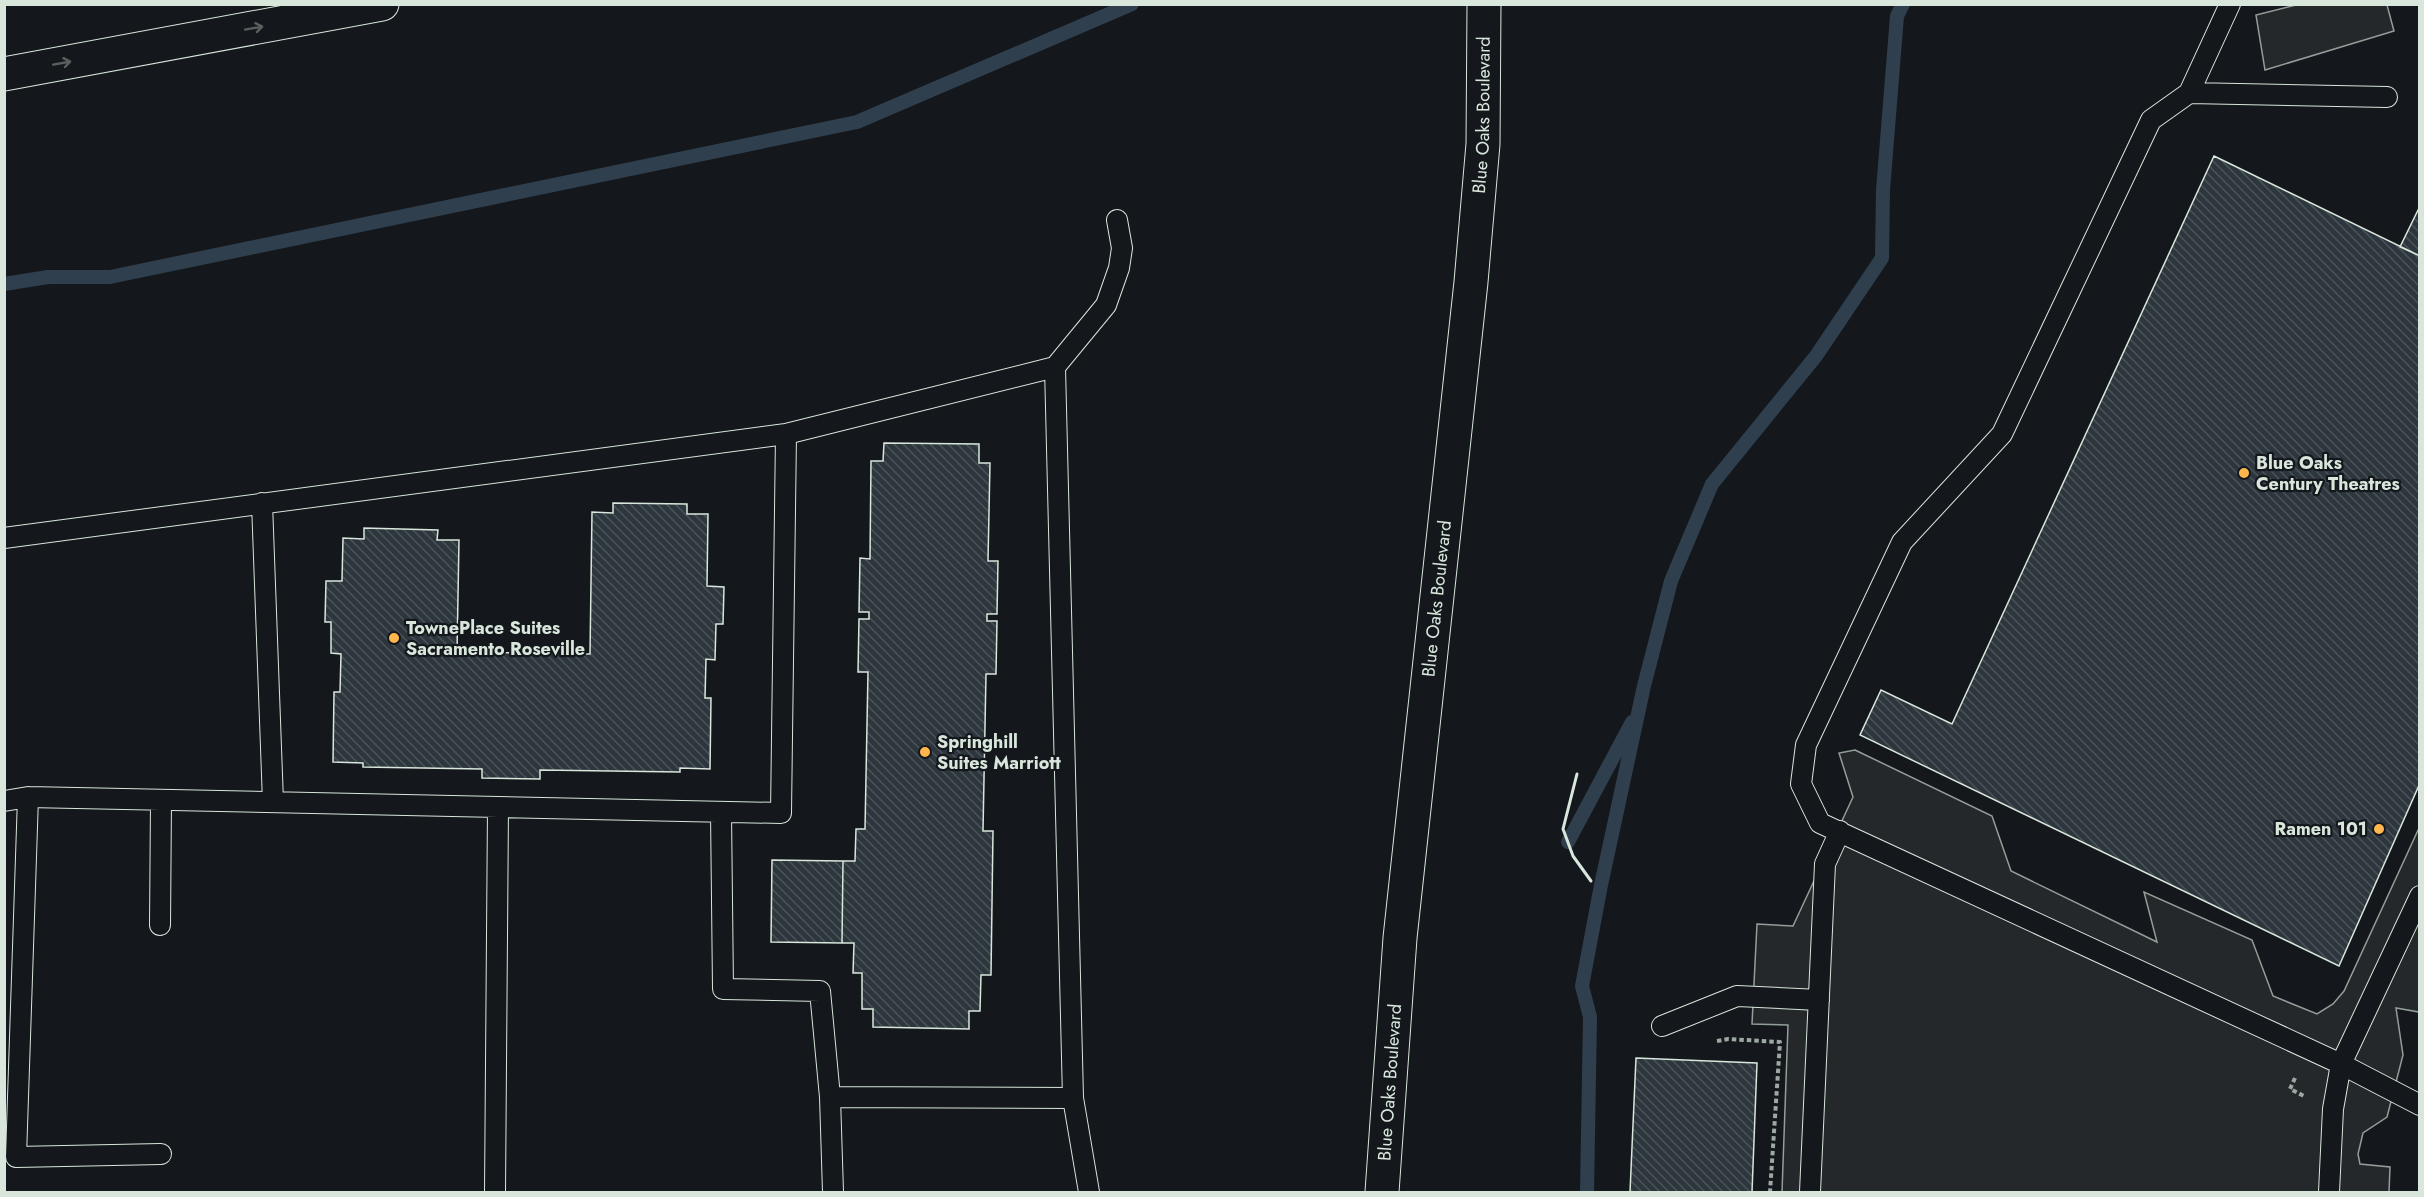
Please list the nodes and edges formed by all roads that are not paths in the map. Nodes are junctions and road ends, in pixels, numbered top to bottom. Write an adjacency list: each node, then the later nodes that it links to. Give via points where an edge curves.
1 (382, 4): 4 (main road, one-way to 1)
2 (1484, 4): 31 (main road, Blue Oaks Boulevard, via 1483,144 1400,938)
3 (2230, 4): 5 (lane)
4 (4, 74)
5 (2189, 93): 6 (lane); 18 (lane, via 2151,120 2002,434 1902,542 1806,746 1801,784 1820,823)
6 (2387, 97)
7 (1117, 220): 8 (lane, via 1122,248 1106,305)
8 (1055, 367): 9 (lane); 25 (lane)
9 (786, 434): 10 (lane); 17 (lane, via 781,813)
10 (262, 503): 11 (lane); 15 (lane)
11 (4, 538)
12 (28, 797): 13 (lane); 14 (lane); 27 (lane, via 16,1157)
13 (161, 800): 15 (lane); 20 (lane)
14 (4, 801)
15 (273, 802): 16 (lane)
16 (498, 807): 17 (lane); 28 (lane)
17 (721, 812): 24 (lane, via 723,989 820,991)
18 (1840, 831): 21 (lane, via 1825,864); 23 (lane)
19 (2420, 896): 23 (lane)
20 (160, 925)
21 (1819, 1000): 22 (lane, via 1737,996); 32 (lane)
22 (1662, 1026)
23 (2341, 1064): 26 (lane); 33 (lane, via 2333,1109)
24 (830, 1097): 25 (lane); 29 (lane)
25 (1072, 1098): 30 (lane)
26 (2420, 1105)
27 (161, 1154)
28 (495, 1192)
29 (833, 1192)
30 (1089, 1192)
31 (1382, 1192)
32 (1810, 1192)
33 (2330, 1192)

